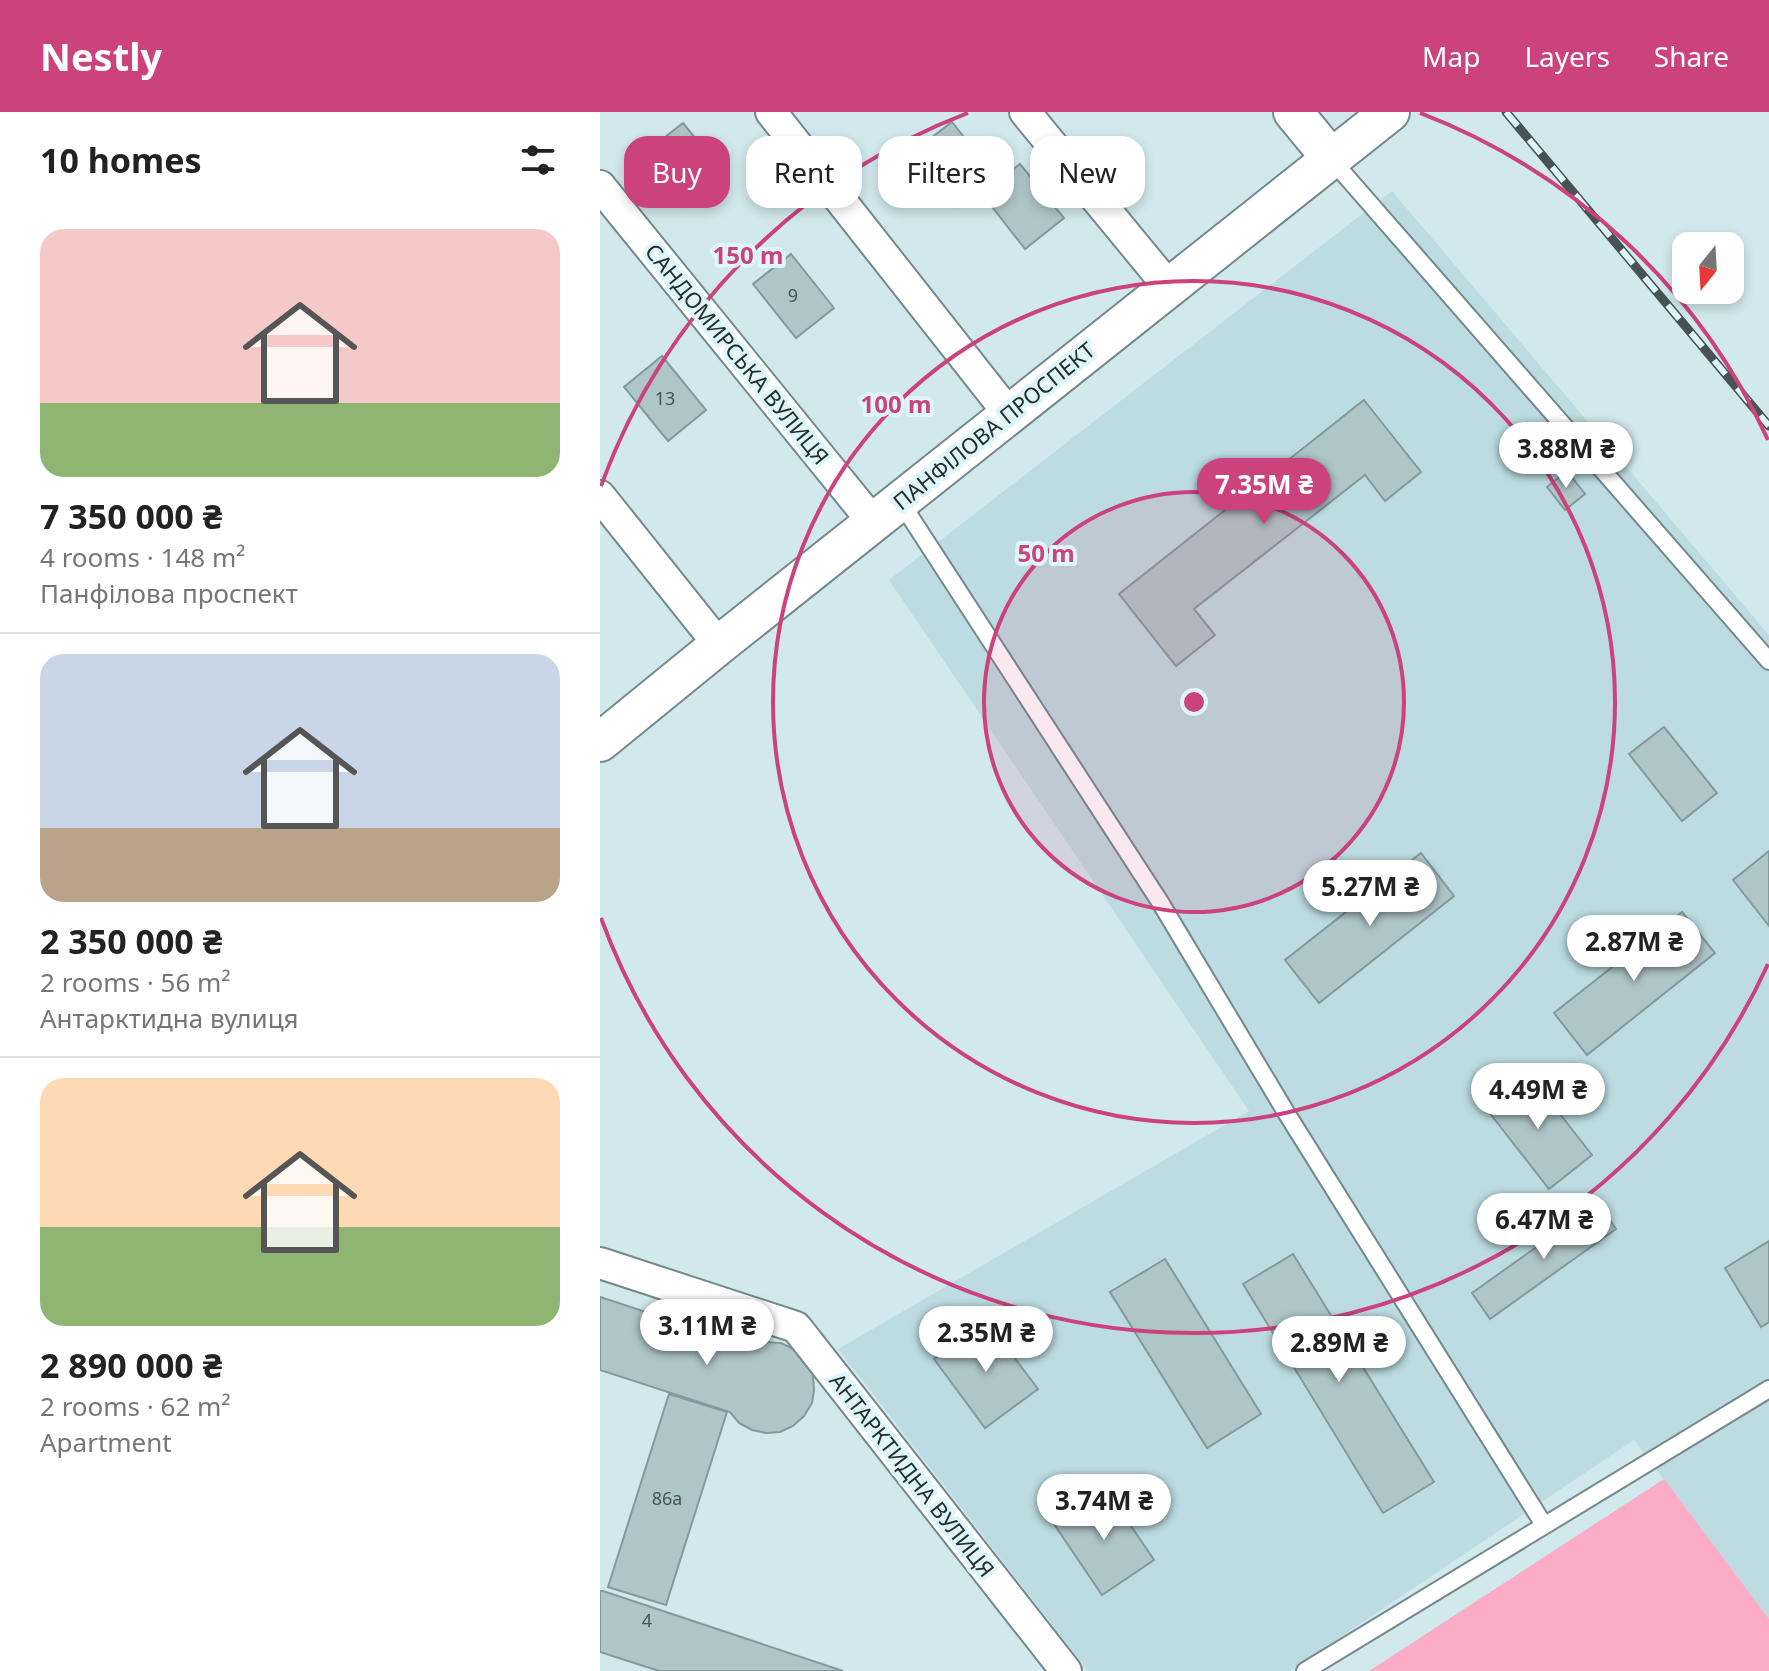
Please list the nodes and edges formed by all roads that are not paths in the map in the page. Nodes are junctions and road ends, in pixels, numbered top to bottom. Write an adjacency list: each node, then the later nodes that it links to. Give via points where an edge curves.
1 (771, 112): 8 (street)
2 (1025, 112): 7 (street)
3 (1293, 112): 5 (street)
4 (1390, 112): 5 (street, ПАНФІЛОВА ПРОСПЕКТ)
5 (1331, 158): 7 (street, ПАНФІЛОВА ПРОСПЕКТ); 12 (lane)
6 (600, 186): 10 (street, САНДОМИРСЬКА ВУЛИЦЯ)
7 (1169, 287): 8 (street, ПАНФІЛОВА ПРОСПЕКТ)
8 (1009, 414): 10 (street, ПАНФІЛОВА ПРОСПЕКТ)
9 (600, 496): 11 (street)
10 (886, 511): 11 (street, ПАНФІЛОВА ПРОСПЕКТ); 16 (lane, via 1160,902)
11 (719, 645): 13 (street, ПАНФІЛОВА ПРОСПЕКТ)
12 (1769, 661)
13 (600, 742)
14 (600, 1263): 17 (street, АНТАРКТИДНА ВУЛИЦЯ, via 796,1327)
15 (1769, 1389): 16 (lane)
16 (1544, 1525): 18 (lane)
17 (1066, 1671)
18 (1305, 1671)

